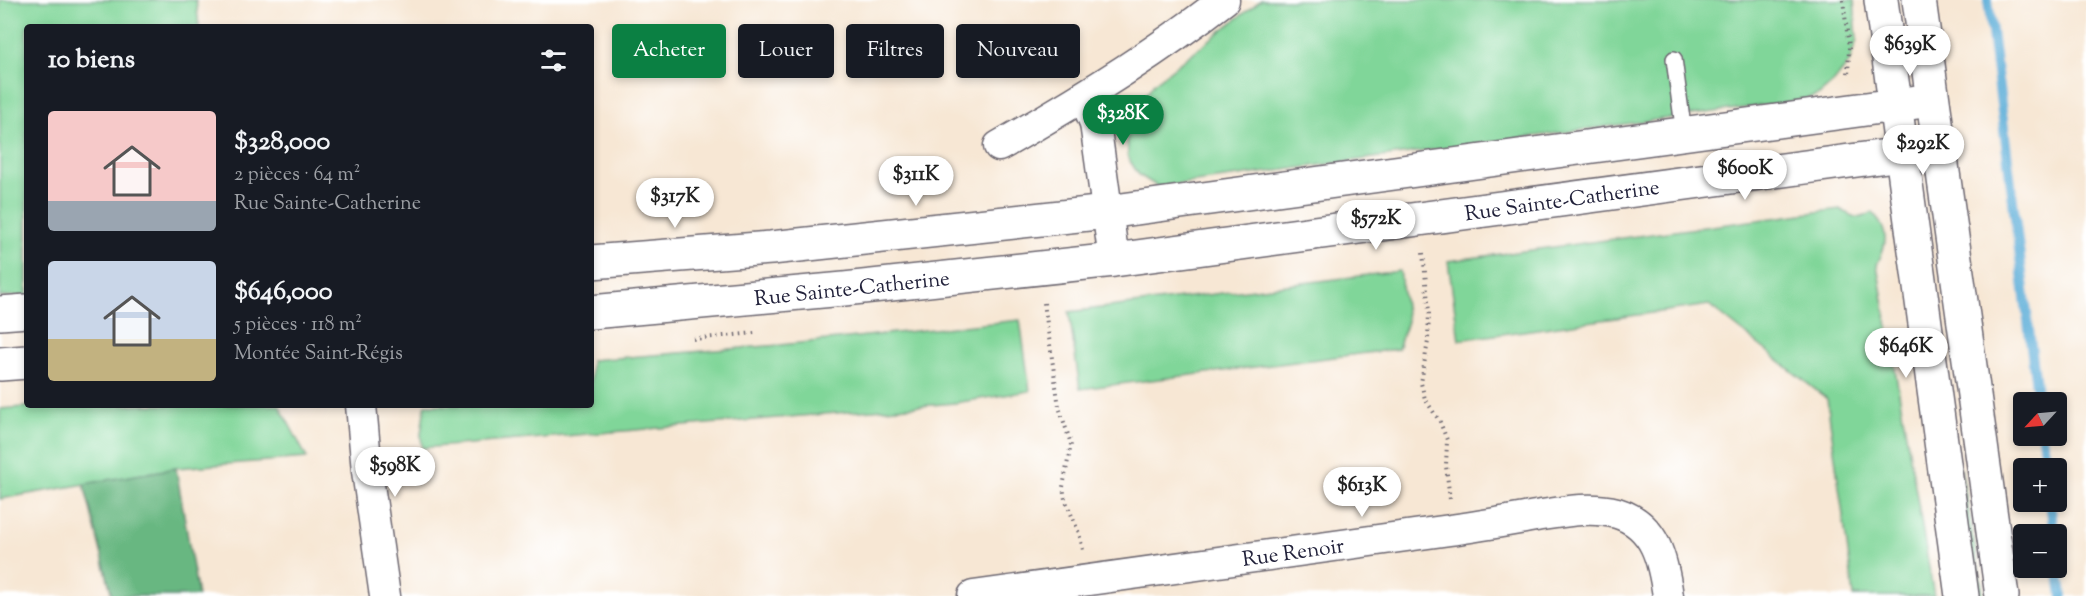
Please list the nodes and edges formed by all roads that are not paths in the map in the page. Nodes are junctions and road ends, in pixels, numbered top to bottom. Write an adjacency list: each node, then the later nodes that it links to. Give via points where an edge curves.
1 (1224, 0): 5 (street)
2 (1881, 0): 7 (street)
3 (1919, 0): 6 (street)
4 (1674, 59): 8 (lane)
5 (1084, 97): 9 (street); 12 (street, via 1095,123)
6 (1932, 100): 7 (street); 10 (street)
7 (1894, 105): 8 (street); 11 (street)
8 (1684, 134): 12 (street)
9 (999, 146)
10 (1939, 149): 11 (street, Rue Sainte-Catherine); 25 (street)
11 (1901, 154): 13 (street, Rue Sainte-Catherine); 24 (street)
12 (1107, 212): 13 (street); 14 (street, via 771,248)
13 (1114, 260): 16 (street, Rue Sainte-Catherine)
14 (594, 262)
15 (24, 311): 17 (street)
16 (594, 312)
17 (0, 313)
18 (24, 362): 19 (street)
19 (0, 364)
20 (361, 408): 21 (street)
21 (385, 596)
22 (974, 596): 23 (street, Rue Renoir, via 1596,509 1637,523 1652,539 1660,555)
23 (1668, 596)
24 (1962, 596)
25 (2002, 596)

